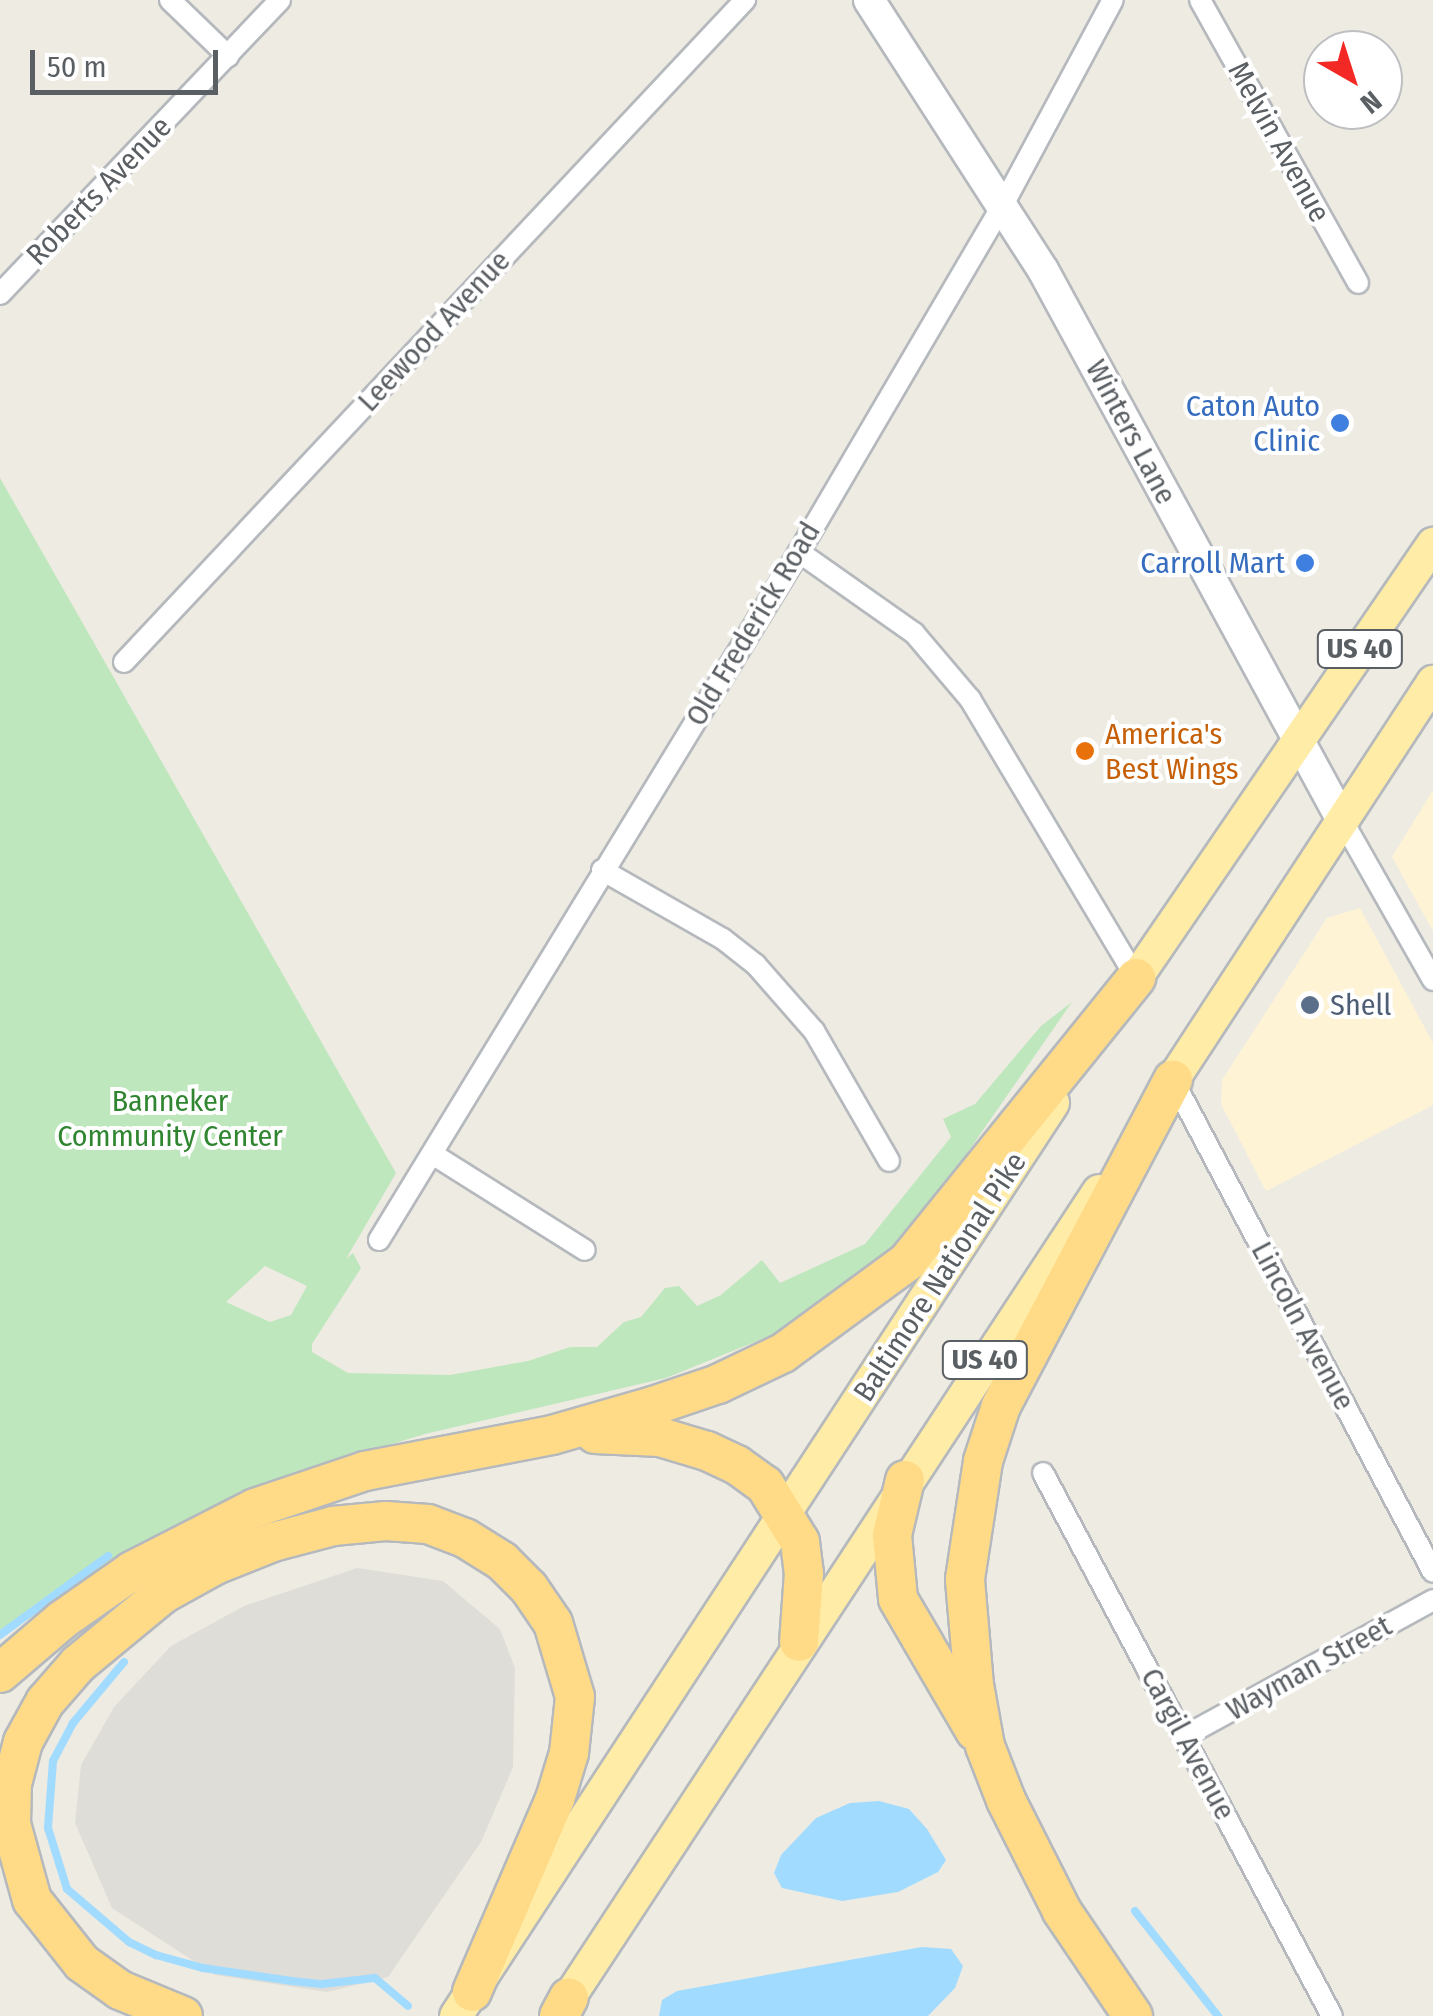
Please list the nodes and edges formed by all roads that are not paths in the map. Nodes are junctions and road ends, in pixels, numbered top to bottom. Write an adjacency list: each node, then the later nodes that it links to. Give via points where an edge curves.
1 (170, 0): 7 (street)
2 (280, 0): 7 (street, Roberts Avenue)
3 (745, 0): 13 (street, Leewood Avenue)
4 (869, 0): 8 (street, Winters Lane)
5 (1113, 0): 8 (street, Old Frederick Road)
6 (1200, 0): 9 (street, Melvin Avenue)
7 (228, 56): 10 (street, Roberts Avenue)
8 (1004, 204): 12 (street, Old Frederick Road); 15 (street, Winters Lane)
9 (1358, 283)
10 (0, 294)
11 (1433, 544): 15 (main road, Baltimore National Pike / US 40)
12 (798, 552): 17 (street, Old Frederick Road); 18 (street, via 914,634 970,699)
13 (124, 662)
14 (1433, 682): 16 (main road, US 40)
15 (1298, 737): 16 (street, Winters Lane); 18 (main road, Baltimore National Pike / US 40)
16 (1342, 820): 19 (street, Winters Lane); 20 (main road, US 40)
17 (602, 870): 21 (street, Old Frederick Road); 22 (street, via 756,965 814,1030)
18 (1136, 978): 25 (highway, via 940,1225 848,1310 783,1353 718,1384); 28 (main road, Baltimore National Pike / US 40)
19 (1433, 980)
20 (1173, 1080): 27 (main road, US 40); 29 (street, Lincoln Avenue); 34 (highway, via 1028,1348 983,1460 964,1579)
21 (434, 1155): 23 (street, Old Frederick Road); 24 (street)
22 (889, 1160)
23 (379, 1240)
24 (585, 1250)
25 (552, 1436): 28 (highway, via 621,1433 706,1451 765,1485); 32 (highway, via 365,1471 255,1508 132,1571)
26 (1042, 1473): 33 (street, Cargil Avenue)
27 (905, 1480): 31 (main road, US 40); 34 (highway, via 892,1536 898,1599)
28 (784, 1514): 31 (highway, via 800,1542 804,1573); 35 (main road, Baltimore National Pike / US 40)
29 (1433, 1572)
30 (1433, 1600): 33 (street, Wayman Street)
31 (799, 1642): 36 (main road, US 40)
32 (0, 1673)
33 (1184, 1736): 39 (street, Cargil Avenue)
34 (985, 1746): 38 (highway, via 1062,1911)
35 (464, 2004): 37 (highway, via 555,1798 569,1754 575,1697 553,1623 502,1561 428,1524 386,1521 273,1542 163,1594 78,1664 45,1702 23,1742 11,1824 32,1900 82,1963 120,1990)
36 (562, 2010)
37 (183, 2016)
38 (1133, 2016)
39 (1332, 2016)

